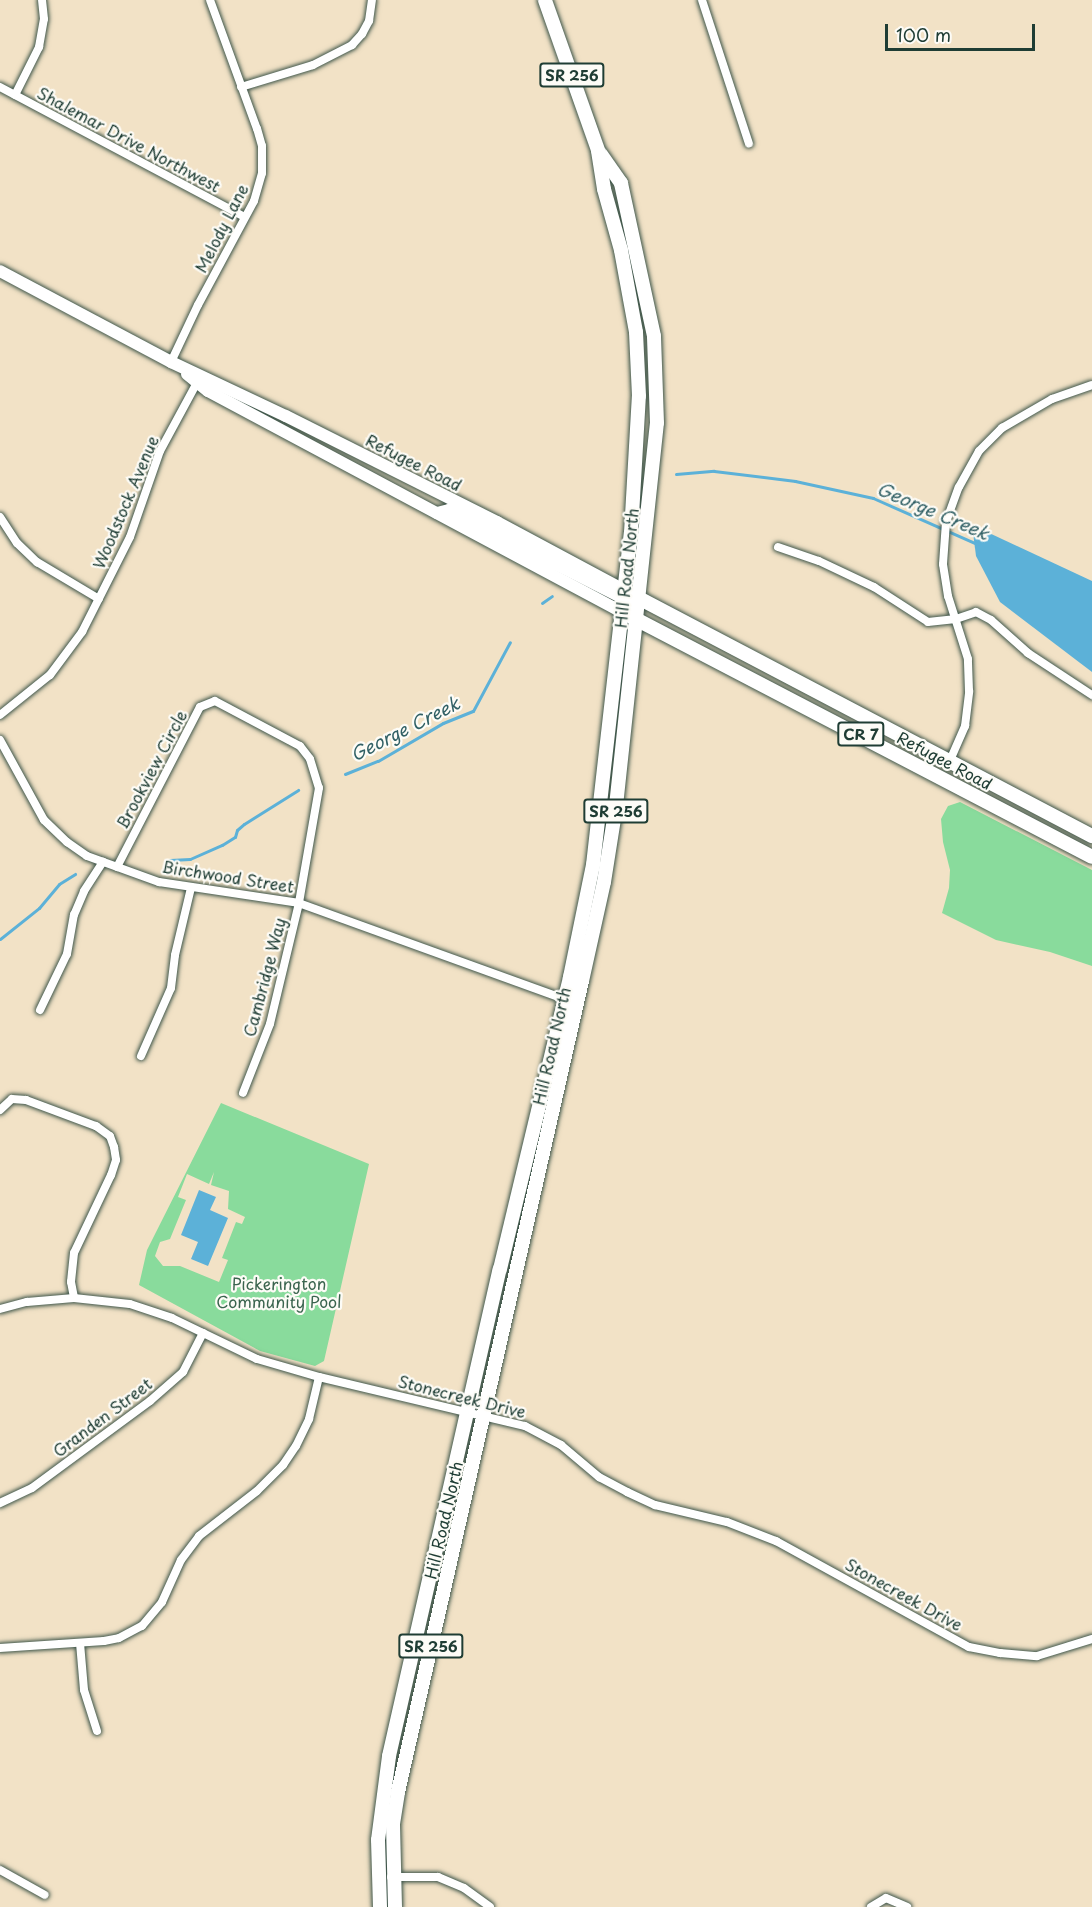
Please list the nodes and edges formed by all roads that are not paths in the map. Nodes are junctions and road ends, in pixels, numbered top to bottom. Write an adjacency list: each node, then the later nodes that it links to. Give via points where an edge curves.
1 (42, 0): 8 (street, via 44,19 39,47)
2 (210, 0): 7 (street, Melody Lane)
3 (372, 0): 7 (street, via 369,21 352,45 313,65)
4 (545, 0): 10 (main road, SR 256)
5 (702, 0): 9 (street)
6 (0, 87): 8 (street, Shalemar Drive Northwest)
7 (241, 87): 11 (street, Melody Lane, via 263,158 260,188)
8 (15, 95): 11 (street, Shalemar Drive Northwest)
9 (749, 144)
10 (598, 150): 19 (main road, Hill Road North / SR 256, via 621,250 637,349 639,396); 19 (main road, Hill Road North / SR 256, via 621,183 654,336 657,423)
11 (244, 217): 13 (street, Melody Lane)
12 (0, 271): 13 (main road, Refugee Road / CR 7)
13 (171, 362): 14 (main road, Refugee Road / CR 7)
14 (199, 379): 18 (street, Woodstock Avenue, via 157,458 130,537); 19 (main road, Refugee Road / CR 7, via 497,522); 19 (main road, Refugee Road, via 208,391 437,513 449,510)
15 (1092, 385): 20 (street, via 1042,404 1002,428 979,451 946,522 943,564)
16 (0, 516): 18 (street, via 24,551)
17 (778, 548): 20 (street, via 819,561 873,587 928,622)
18 (99, 598): 22 (street, Woodstock Avenue, via 66,657 31,692)
19 (630, 605): 24 (main road, Refugee Road / CR 7, via 753,670 784,683 800,682); 26 (main road, Refugee Road / CR 7); 31 (main road, Hill Road North / SR 256, via 593,865); 41 (main road, Hill Road North / SR 256, via 616,806 604,882)
20 (956, 619): 21 (street, via 976,612 991,620 1028,653); 24 (street, via 968,659 969,691 965,726)
21 (1092, 695)
22 (0, 715)
23 (0, 740): 27 (street, Birchwood Street, via 44,820 76,849)
24 (949, 764): 25 (main road, Refugee Road / CR 7)
25 (1092, 836)
26 (1092, 857)
27 (103, 862): 28 (street, Birchwood Street); 32 (street, via 84,891 74,915 67,954)
28 (117, 867): 29 (street, Birchwood Street); 30 (street, Brookview Circle, via 200,707 215,701 300,746 310,759 319,788)
29 (191, 888): 30 (street, Birchwood Street); 33 (street, via 171,988)
30 (298, 903): 31 (street, Birchwood Street); 34 (street, Cambridge Way, via 270,1024)
31 (567, 1000): 40 (main road, Hill Road North / SR 256)
32 (40, 1010)
33 (141, 1056)
34 (243, 1092)
35 (0, 1110): 36 (street, via 12,1099 26,1100 96,1126 110,1136 116,1160 74,1253)
36 (74, 1298): 37 (street, Stonecreek Drive); 38 (street, Stonecreek Drive, via 130,1304)
37 (0, 1309)
38 (203, 1333): 39 (street, Stonecreek Drive, via 257,1359); 42 (street, Granden Street, via 183,1372 150,1401 32,1488)
39 (319, 1377): 40 (street, Stonecreek Drive); 44 (street, via 312,1410 296,1446 268,1481 189,1547 155,1613 142,1626 119,1638)
40 (468, 1413): 41 (street, Stonecreek Drive); 48 (main road, Hill Road North / SR 256, via 389,1756 380,1805)
41 (485, 1417): 43 (street, Stonecreek Drive, via 525,1426 561,1445 599,1477 655,1505 727,1522 776,1540 969,1647 1037,1656); 49 (main road, Hill Road North / SR 256, via 398,1792 393,1824)
42 (0, 1503)
43 (1092, 1639)
44 (80, 1643): 45 (street); 46 (street, via 84,1690)
45 (0, 1648)
46 (97, 1731)
47 (0, 1870): 50 (street)
48 (378, 1877): 49 (street); 51 (main road, Hill Road North / SR 256)
49 (394, 1877): 52 (main road, Hill Road North / SR 256); 53 (street, via 438,1877 464,1888)
50 (45, 1895)
51 (380, 1907)
52 (395, 1907)
53 (490, 1907)
54 (871, 1907): 55 (street, via 886,1898)
55 (907, 1907)

